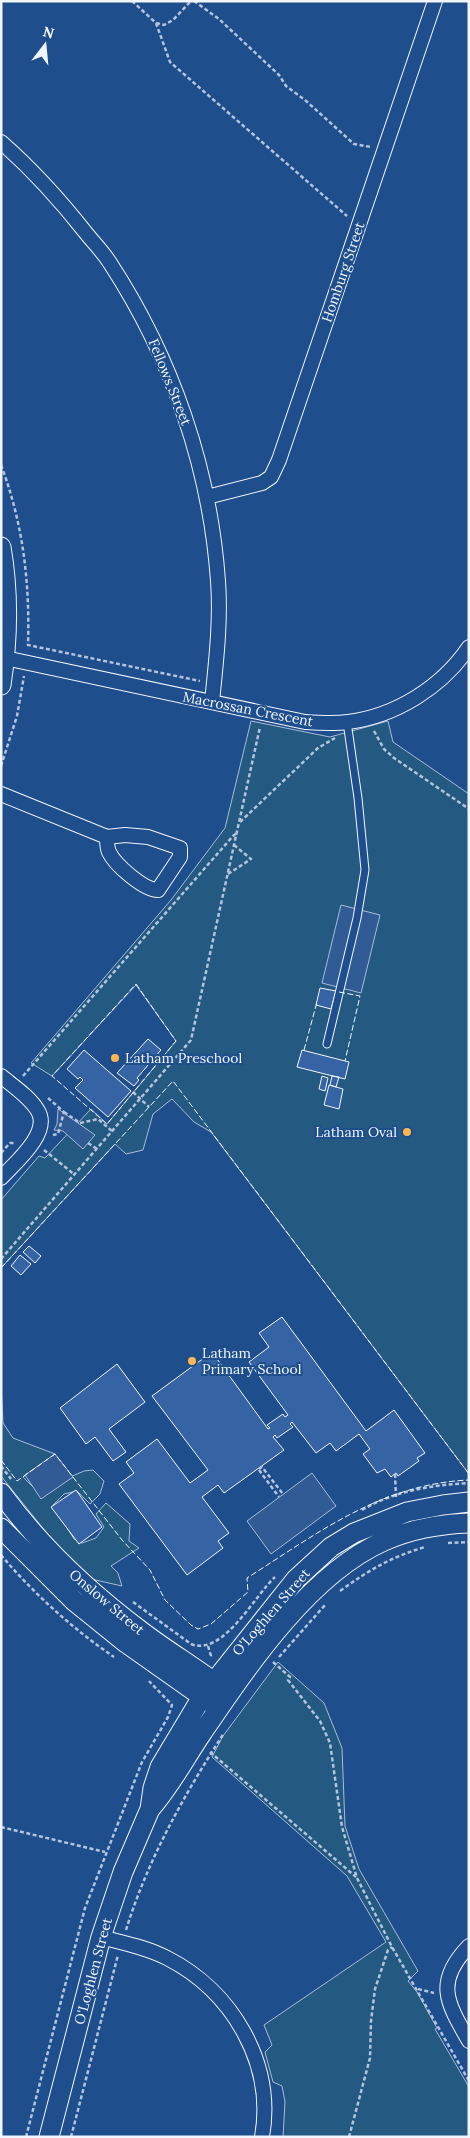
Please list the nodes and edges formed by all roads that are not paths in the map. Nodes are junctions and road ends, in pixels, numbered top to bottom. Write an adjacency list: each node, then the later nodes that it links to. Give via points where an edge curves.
1 (435, 1): 3 (street, Homburg Street, via 279,460 271,477 262,483)
2 (1, 142): 3 (street, Fellows Street, via 58,198 109,262 153,337 186,414)
3 (207, 497): 8 (street, Fellows Street, via 218,583)
4 (1, 547): 6 (street, via 6,588)
5 (469, 647): 9 (street, Macrossan Crescent, via 428,691 398,708)
6 (5, 658): 7 (street); 8 (street, Macrossan Crescent)
7 (1, 685)
8 (212, 702): 9 (street, Macrossan Crescent, via 305,722)
9 (348, 722): 12 (lane, via 364,870 357,918)
10 (1, 794): 11 (street)
11 (106, 837): 11 (street, via 148,837 180,848 180,857 158,890 151,890 128,873 109,852)
12 (327, 1044)
13 (1, 1076): 14 (street, via 32,1102 38,1111 40,1127 34,1141)
14 (1, 1178)
15 (1, 1493): 17 (street, Onslow Street)
16 (469, 1502): 20 (street, O'Loghlen Street, via 407,1512 354,1533 331,1547 296,1579)
17 (17, 1514): 19 (street); 20 (street, Onslow Street, via 89,1588 141,1631)
18 (469, 1523): 21 (street, O'Loghlen Street, via 408,1532 350,1560 308,1596)
19 (1, 1528): 22 (street, Onslow Street, via 74,1601 126,1644)
20 (213, 1681): 21 (street, Onslow Street); 22 (street, O'Loghlen Street)
21 (229, 1693): 23 (street, O'Loghlen Street)
22 (202, 1697): 23 (street, Onslow Street); 24 (street, O'Loghlen Street, via 160,1767)
23 (218, 1709): 24 (street, O'Loghlen Street, via 164,1793)
24 (150, 1809): 25 (street, O'Loghlen Street, via 123,1872)
25 (101, 1937): 28 (street, O'Loghlen Street); 29 (street, via 164,1956 185,1967 219,1995 252,2046 262,2078 265,2110)
26 (469, 1946): 27 (street, via 454,1962 446,1994)
27 (469, 2041)
28 (49, 2137)
29 (262, 2137)

